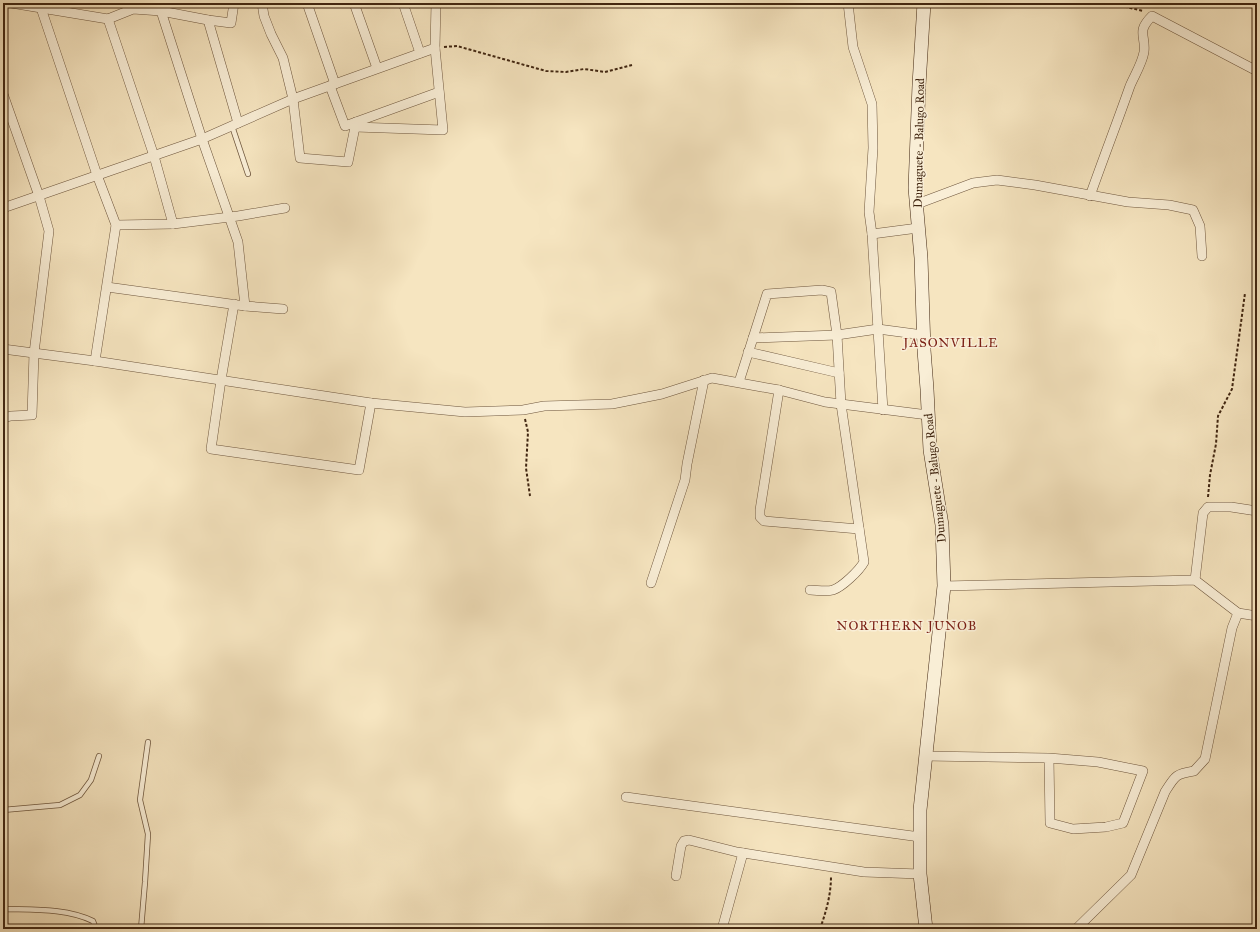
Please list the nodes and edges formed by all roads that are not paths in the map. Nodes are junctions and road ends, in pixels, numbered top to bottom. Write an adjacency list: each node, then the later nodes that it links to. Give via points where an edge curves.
1 (11, 3): 10 (street)
2 (234, 3): 13 (street, via 231,23)
3 (262, 3): 21 (street, via 264,16 283,58)
4 (307, 3): 18 (street)
5 (354, 3): 16 (street)
6 (404, 3): 15 (street)
7 (436, 3): 14 (street)
8 (848, 3): 37 (street, via 853,47 872,104 873,148 869,212)
9 (924, 3): 30 (street, Dumaguete - Balugo Road, via 916,144)
10 (41, 8): 12 (street); 27 (street)
11 (160, 11): 12 (street, via 133,9); 13 (street); 24 (street)
12 (108, 19): 25 (street)
13 (208, 20): 23 (street)
14 (435, 48): 15 (street); 19 (street)
15 (420, 53): 16 (street)
16 (377, 68): 18 (street)
17 (1257, 71): 29 (street, via 1152,16 1145,22 1142,30 1142,60)
18 (332, 85): 21 (street); 22 (street, via 345,126)
19 (439, 92): 22 (street); 22 (street, via 443,130)
20 (3, 94): 28 (street)
21 (293, 99): 22 (street, via 300,158 348,162); 23 (street)
22 (356, 124)
23 (235, 125): 24 (street); 26 (lane)
24 (202, 139): 25 (street); 33 (street)
25 (154, 156): 27 (street); 34 (street)
26 (248, 174)
27 (97, 175): 28 (street); 35 (street)
28 (39, 196): 31 (street); 49 (street, via 49,231)
29 (1090, 196): 30 (street, via 997,180 973,183); 38 (street, via 1193,210 1200,226)
30 (917, 204): 36 (street, Dumaguete - Balugo Road)
31 (3, 208)
32 (285, 208): 33 (street)
33 (229, 216): 34 (street); 41 (street, via 238,242)
34 (173, 224): 35 (street)
35 (116, 226): 39 (street)
36 (918, 228): 37 (street); 45 (street, Dumaguete - Balugo Road)
37 (872, 234): 43 (street)
38 (1202, 256)
39 (107, 287): 40 (street); 50 (street)
40 (234, 304): 41 (street); 52 (street)
41 (245, 306): 42 (street)
42 (283, 309)
43 (878, 330): 44 (street); 45 (street); 58 (street)
44 (837, 335): 46 (street); 46 (street, via 831,292 822,290 767,294); 51 (street)
45 (923, 335): 59 (street, Dumaguete - Balugo Road)
46 (753, 338): 48 (street)
47 (3, 349): 49 (street)
48 (748, 352): 51 (street); 54 (street)
49 (34, 353): 50 (street); 60 (street, via 32,415)
50 (95, 361): 52 (street)
51 (839, 373): 57 (street)
52 (221, 380): 56 (street); 56 (street, via 212,450 359,470)
53 (704, 380): 54 (street, via 712,378); 56 (street, via 662,394 612,404 465,412); 64 (street, via 685,480)
54 (739, 382): 55 (street)
55 (779, 390): 57 (street); 62 (street, via 760,517 764,521)
56 (371, 403)
57 (841, 404): 58 (street); 62 (street)
58 (883, 410): 59 (street)
59 (928, 415): 65 (street, Dumaguete - Balugo Road, via 930,450 942,525)
60 (3, 418)
61 (1257, 512): 63 (street, via 1231,507 1208,507 1203,513)
62 (859, 529): 66 (street, via 864,562 861,567 839,587 831,590)
63 (1195, 580): 65 (street); 67 (street)
64 (651, 583)
65 (944, 586): 71 (street, Dumaguete - Balugo Road)
66 (810, 590)
67 (1238, 613): 68 (street); 84 (street, via 1232,628 1205,759 1194,771 1181,773 1172,780 1131,874)
68 (1257, 616)
69 (148, 742): 81 (lane, via 140,800 148,834)
70 (99, 756): 74 (lane, via 91,780 80,795 60,805)
71 (925, 756): 72 (street); 75 (street, Dumaguete - Balugo Road)
72 (1049, 758): 72 (street, via 1050,823 1073,829 1123,823 1144,771 1098,762)
73 (626, 797): 75 (street)
74 (3, 810)
75 (920, 837): 77 (street, Dumaguete - Balugo Road)
76 (743, 853): 77 (street, via 864,872); 78 (street, via 684,841); 82 (street)
77 (920, 874): 83 (street, Dumaguete - Balugo Road)
78 (676, 876)
79 (3, 909): 80 (lane, via 55,911 77,915 93,921)
80 (96, 929)
81 (141, 929)
82 (722, 929)
83 (926, 929)
84 (1076, 929)

